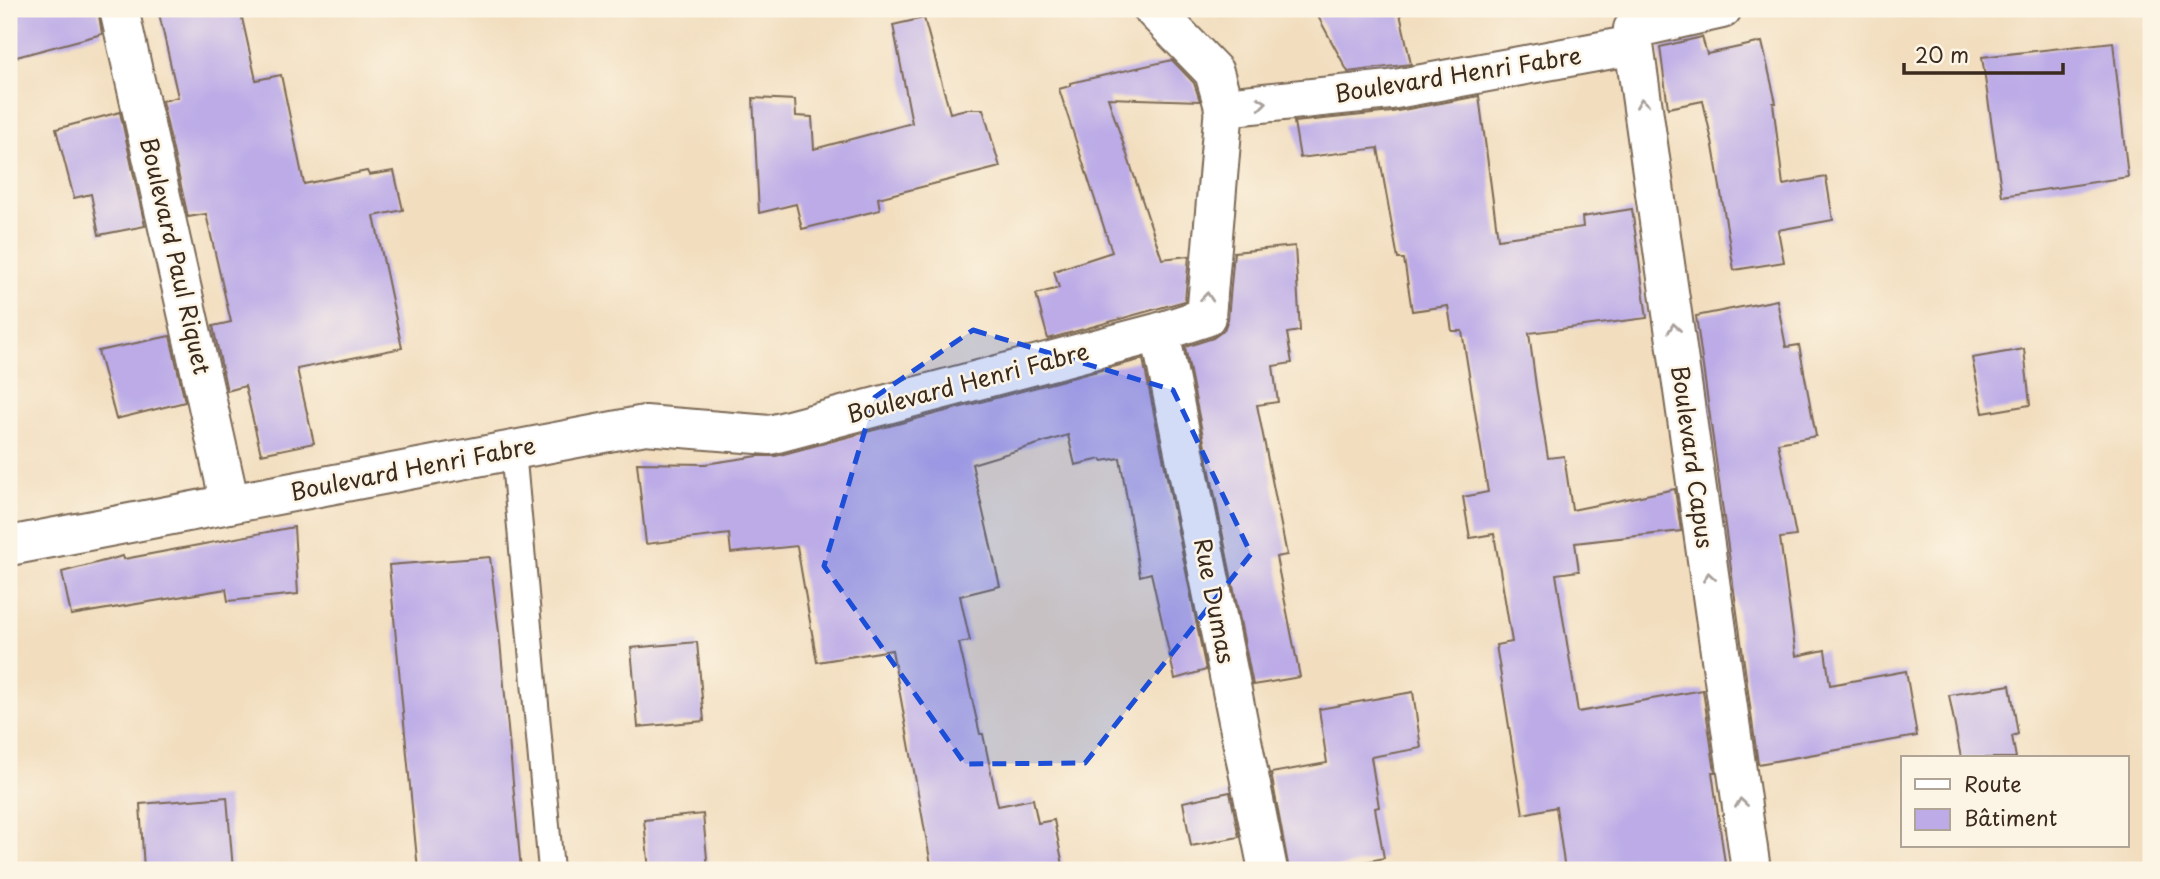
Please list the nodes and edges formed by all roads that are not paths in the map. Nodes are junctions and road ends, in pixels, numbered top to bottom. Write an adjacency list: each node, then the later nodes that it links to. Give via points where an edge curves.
1 (119, 9): 8 (street, Boulevard Paul Riquet)
2 (1153, 9): 5 (street, via 1214,72)
3 (1722, 9): 4 (street, via 1633,29)
4 (1634, 45): 5 (street, Boulevard Henri Fabre, one-way to 4, via 1390,90); 12 (street, Boulevard Capus, one-way to 4)
5 (1224, 107): 6 (street, Boulevard Henri Fabre, one-way to 5, via 1206,317)
6 (1160, 332): 7 (street, Boulevard Henri Fabre, via 770,435 645,425); 11 (street, Rue Dumas)
7 (513, 450): 8 (street, Boulevard Henri Fabre); 10 (lane)
8 (230, 504): 9 (street, Boulevard Henri Fabre)
9 (9, 546)
10 (551, 870)
11 (1268, 870)
12 (1751, 870)

